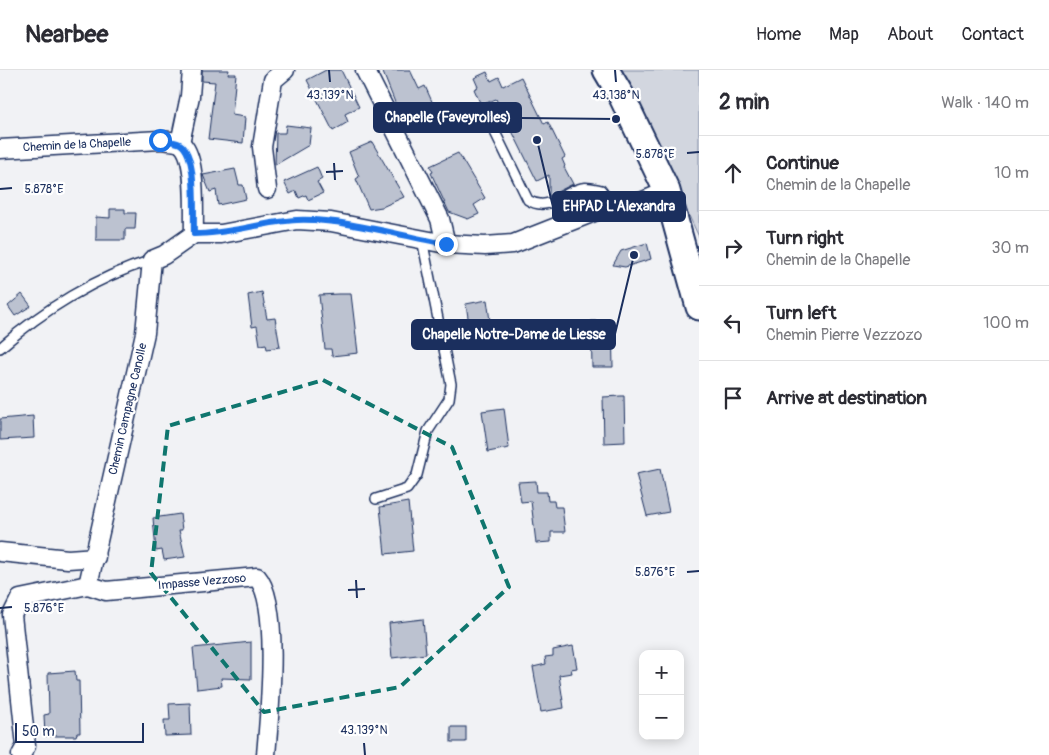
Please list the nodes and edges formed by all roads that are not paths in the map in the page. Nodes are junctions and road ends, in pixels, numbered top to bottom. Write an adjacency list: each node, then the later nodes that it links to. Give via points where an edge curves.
1 (192, 70): 7 (street)
2 (285, 70): 9 (street, via 273,80 262,147)
3 (365, 70): 14 (street, via 440,219)
4 (598, 70): 10 (main road, via 616,119)
5 (606, 70): 10 (main road, via 622,97)
6 (492, 126): 11 (lane, via 528,200 536,205 547,205 583,187 601,190)
7 (180, 143): 8 (street, Chemin de la Chapelle, via 160,140); 12 (street, via 189,154 192,173)
8 (0, 149)
9 (267, 189)
10 (660, 194): 11 (street, via 642,202); 16 (main road)
11 (612, 205): 14 (street, via 513,244)
12 (194, 234): 13 (street, via 221,234 297,220 331,222); 15 (street)
13 (422, 239): 14 (street); 19 (lane, via 451,384 449,400 428,431 417,475 407,488)
14 (446, 244)
15 (152, 260): 18 (lane, via 79,292 23,328); 21 (street, Chemin Campagne Canolle, via 145,333)
16 (693, 268): 17 (main road)
17 (695, 307)
18 (0, 348)
19 (376, 499)
20 (0, 552): 21 (street, via 59,558)
21 (96, 557): 22 (street, Chemin Campagne Canolle)
22 (88, 585): 23 (street, via 20,599 12,615 26,746); 24 (street, Impasse Vezzoso, via 106,591 257,577 263,584 273,668)
23 (21, 755)
24 (266, 755)

